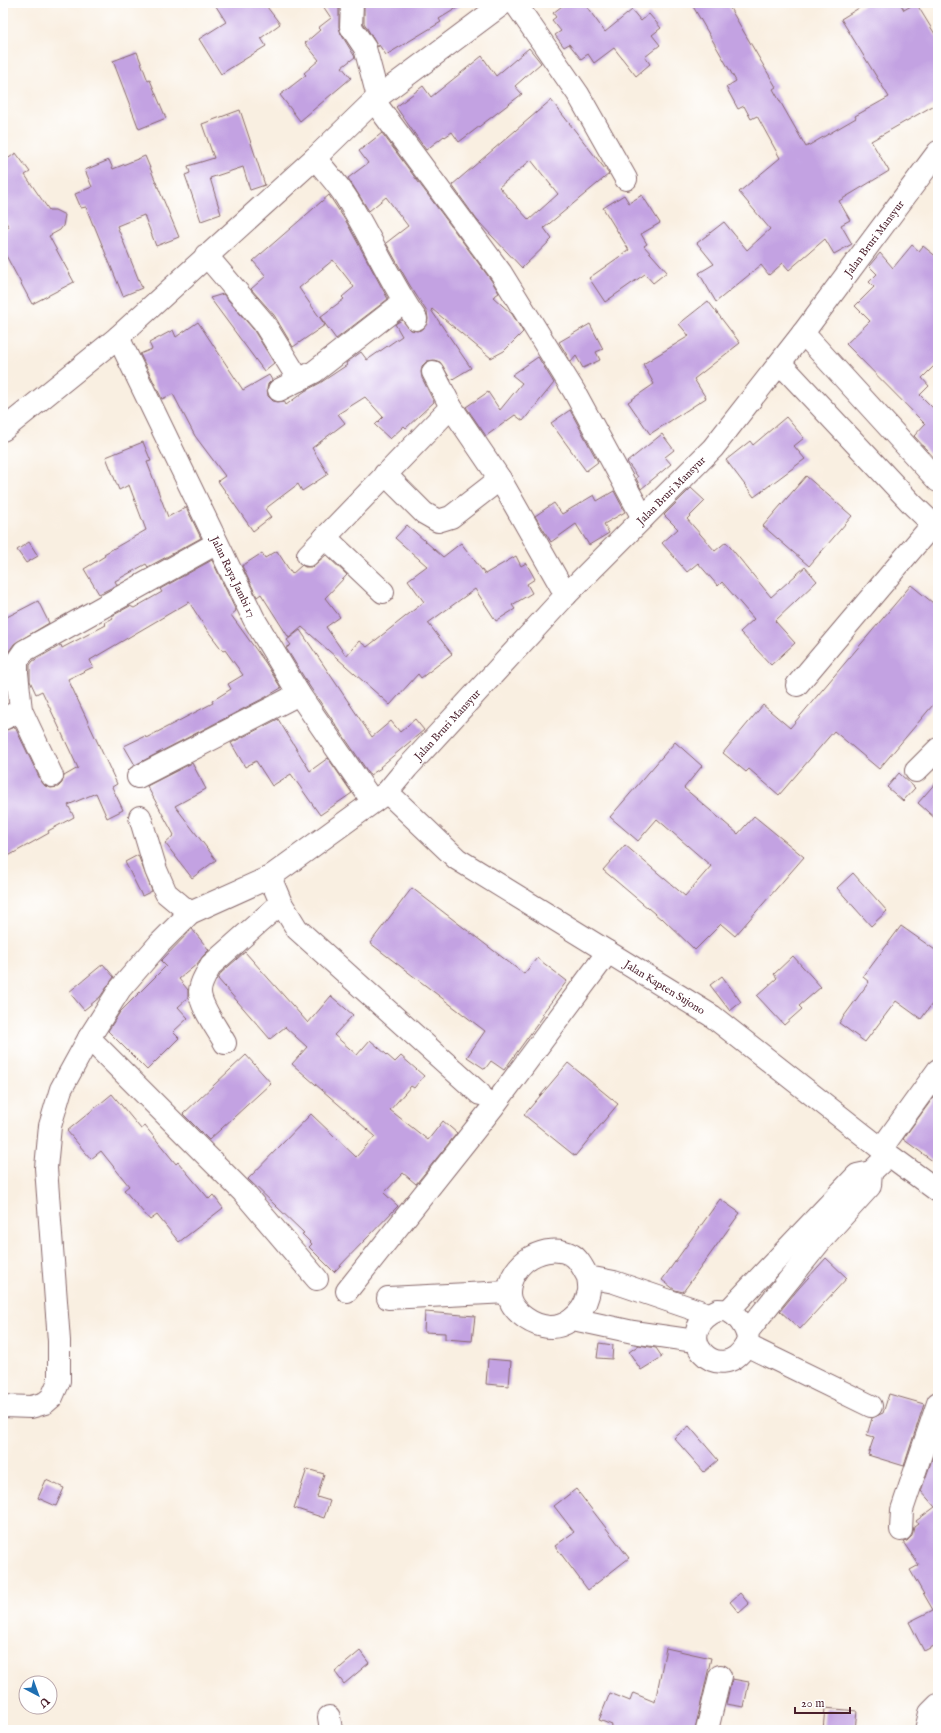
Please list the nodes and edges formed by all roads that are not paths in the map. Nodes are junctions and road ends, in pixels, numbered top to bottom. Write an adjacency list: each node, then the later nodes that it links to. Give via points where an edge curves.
1 (352, 3): 4 (street, via 351,27 365,48)
2 (504, 3): 4 (street)
3 (515, 3): 7 (street, via 578,94)
4 (376, 99): 6 (street); 20 (street, via 501,273 574,391)
5 (938, 152): 9 (street, Jalan Bruri Mansyur)
6 (315, 158): 8 (street); 13 (street, via 349,201 410,311)
7 (626, 179)
8 (206, 255): 10 (street); 13 (street, via 263,322)
9 (804, 333): 11 (street, Jalan Bruri Mansyur); 19 (street)
10 (118, 337): 16 (street); 23 (street, Jalan Raya Jambi 17)
11 (780, 363): 20 (street, Jalan Bruri Mansyur, via 713,448); 21 (street)
12 (433, 372): 15 (street)
13 (299, 380): 14 (street)
14 (279, 390)
15 (450, 407): 17 (street); 18 (street)
16 (3, 430)
17 (385, 474): 18 (street, via 424,513 438,521 451,517); 22 (street)
18 (500, 478): 26 (street)
19 (938, 481)
20 (644, 518): 26 (street, Jalan Bruri Mansyur)
21 (935, 527): 27 (street)
22 (325, 537): 24 (street); 25 (street)
23 (217, 543): 28 (street, Jalan Raya Jambi 17, via 254,619); 29 (street, via 24,651 17,661)
24 (308, 554)
25 (383, 592)
26 (566, 595): 34 (street, Jalan Bruri Mansyur)
27 (797, 686)
28 (299, 694): 33 (street); 34 (street, Jalan Raya Jambi 17)
29 (12, 714): 32 (street)
30 (938, 749): 31 (street)
31 (916, 770)
32 (52, 776)
33 (138, 777)
34 (380, 797): 36 (street, Jalan Bruri Mansyur); 39 (street, Jalan Kapten Sujono, via 457,859)
35 (140, 817): 38 (street, via 156,870 166,893)
36 (270, 877): 37 (street); 38 (street, Jalan Bruri Mansyur)
37 (281, 903): 41 (street, via 211,965 205,978 200,991 201,1001); 43 (street, via 297,929)
38 (190, 913): 40 (street, via 120,989)
39 (608, 952): 44 (street, Jalan Kapten Sujono, via 712,1016); 49 (street, via 493,1107)
40 (89, 1038): 48 (street, via 243,1192); 56 (street, via 61,1088 50,1126 46,1168 59,1341 59,1380 52,1397 45,1403)
41 (225, 1043)
42 (938, 1070): 44 (street)
43 (480, 1094)
44 (885, 1152): 45 (street, Jalan Kapten Sujono); 46 (street, via 871,1172 857,1175)
45 (938, 1191)
46 (816, 1233): 52 (street); 54 (street)
47 (588, 1277): 50 (street, via 573,1256 559,1251 545,1251 532,1256 520,1266); 52 (street); 53 (street, via 589,1294 584,1307)
48 (317, 1280)
49 (347, 1291)
50 (508, 1292): 51 (street); 53 (street, via 512,1304 522,1316 534,1324 551,1328)
51 (388, 1298)
52 (718, 1312): 54 (street, via 740,1322); 55 (street, via 701,1321 696,1330)
53 (573, 1319): 55 (street, via 633,1332)
54 (746, 1338): 55 (street, via 736,1356 725,1362 712,1361); 57 (street)
55 (695, 1341)
56 (3, 1406)
57 (871, 1406)
58 (938, 1407): 59 (street, via 902,1510)
59 (901, 1530)
60 (720, 1676): 62 (street)
61 (938, 1705): 63 (street, via 930,1713)
62 (707, 1730)
63 (926, 1730)

